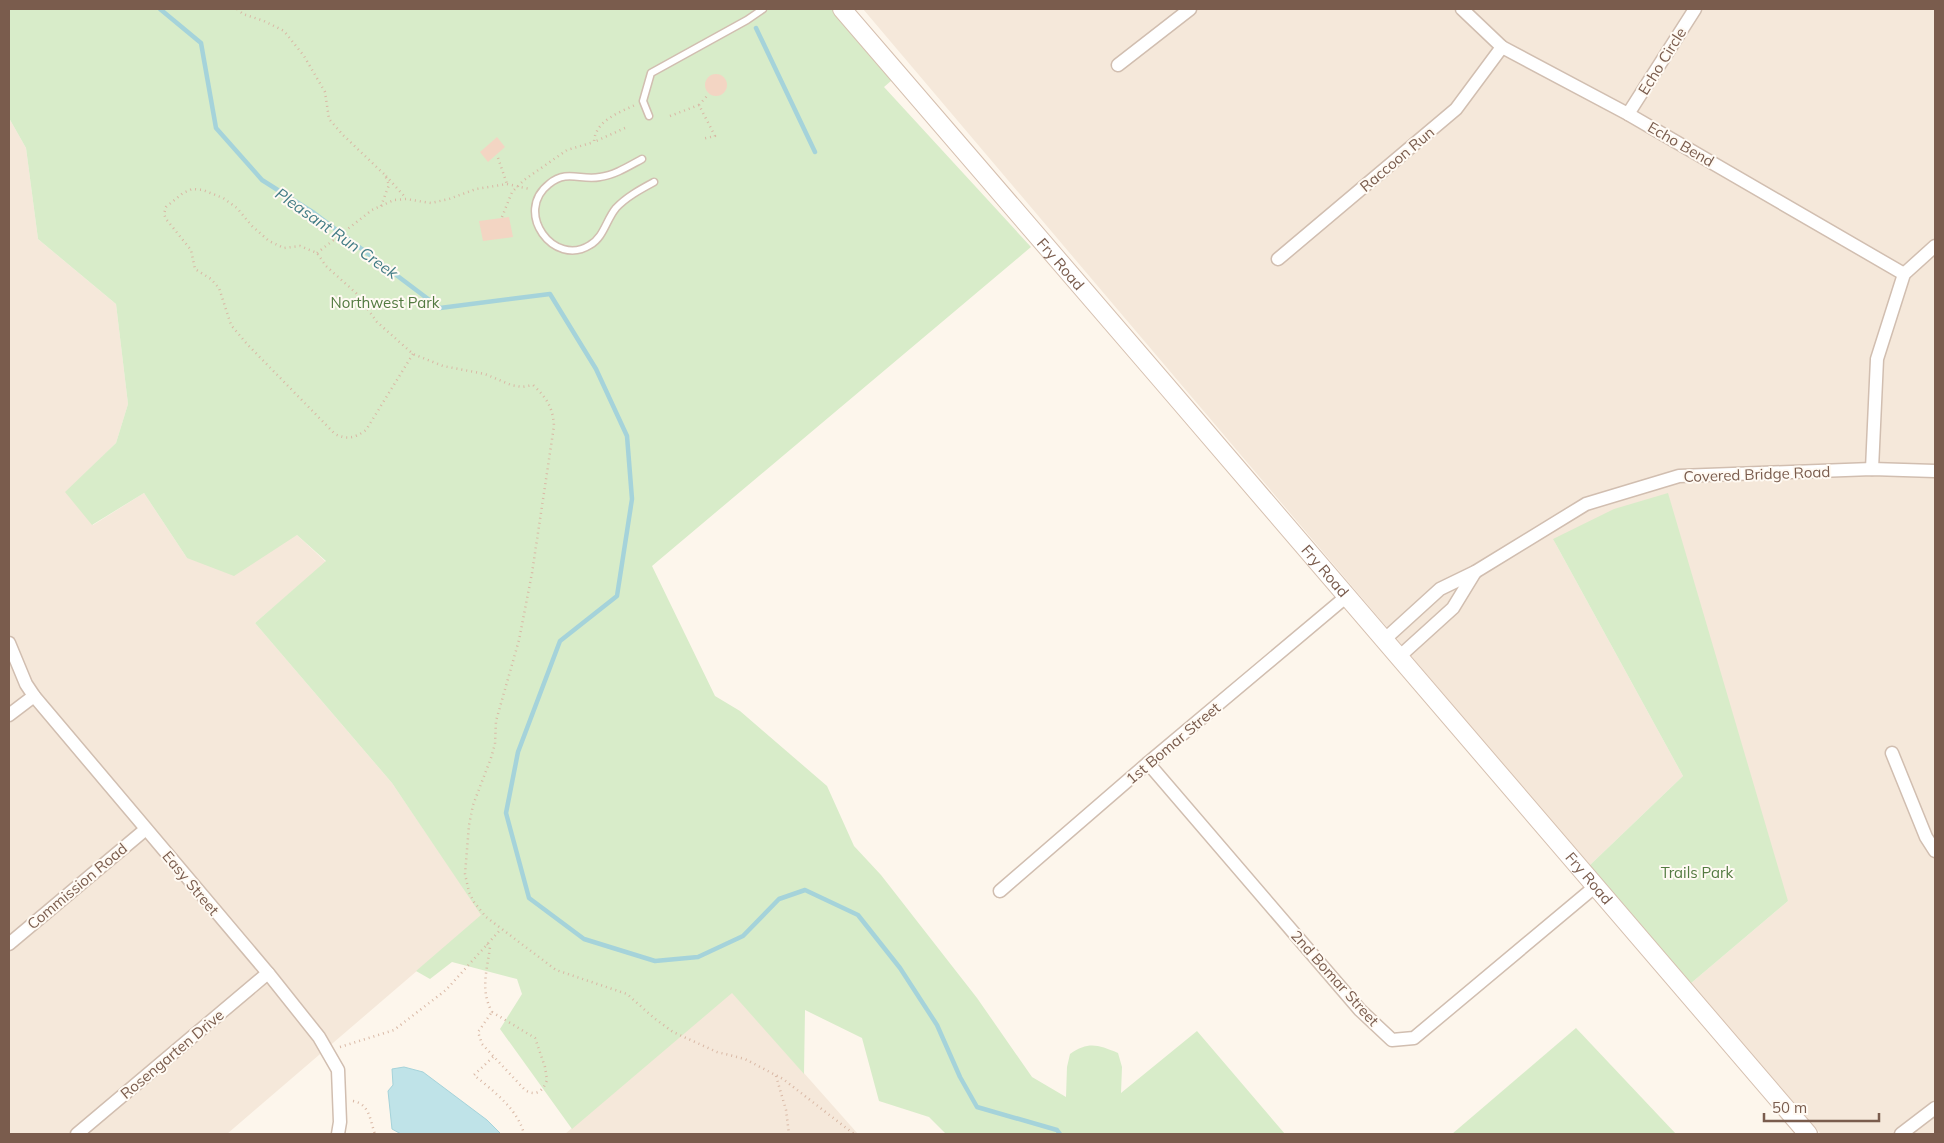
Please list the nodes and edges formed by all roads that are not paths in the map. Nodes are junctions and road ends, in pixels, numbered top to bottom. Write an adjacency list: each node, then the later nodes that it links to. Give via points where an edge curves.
1 (763, 9): 9 (lane, via 651,73 643,101)
2 (842, 9): 18 (street, Fry Road)
3 (1190, 9): 7 (street)
4 (1462, 9): 6 (street, Echo Bend)
5 (1695, 9): 8 (street, Echo Circle)
6 (1502, 47): 8 (street, Echo Bend); 13 (street, Raccoon Run, via 1456,108)
7 (1118, 65)
8 (1628, 114): 14 (street, Echo Bend)
9 (649, 116)
10 (642, 159): 11 (lane, via 597,178 557,178 536,199 534,219 543,235 557,247 575,252 602,234 616,208)
11 (654, 182)
12 (1935, 246): 14 (street)
13 (1278, 259)
14 (1904, 274): 15 (street, via 1878,359)
15 (1872, 469): 16 (street, Covered Bridge Road); 17 (street, Covered Bridge Road, via 1679,476 1586,504)
16 (1935, 472)
17 (1475, 572): 19 (street, Covered Bridge Road, via 1440,589); 21 (street, via 1453,608)
18 (1347, 596): 19 (street, Fry Road); 25 (street, 1st Bomar Street)
19 (1385, 639): 21 (street, Fry Road)
20 (9, 643): 22 (street, Easy Street)
21 (1400, 656): 28 (street, Fry Road)
22 (34, 696): 23 (street); 26 (street, Easy Street)
23 (9, 715)
24 (1892, 753): 27 (street, via 1926,837)
25 (1148, 763): 28 (street, 2nd Bomar Street, via 1360,1010 1392,1040 1414,1038); 29 (street, 1st Bomar Street)
26 (146, 829): 30 (street, Commission Road); 31 (street, Easy Street)
27 (1935, 851)
28 (1597, 885): 35 (street, Fry Road)
29 (1000, 891)
30 (9, 944)
31 (268, 973): 33 (street, Rosengarten Drive); 34 (street, Easy Street, via 319,1037 338,1070)
32 (1935, 1108): 36 (street)
33 (77, 1134)
34 (338, 1134)
35 (1806, 1134)
36 (1901, 1134)

